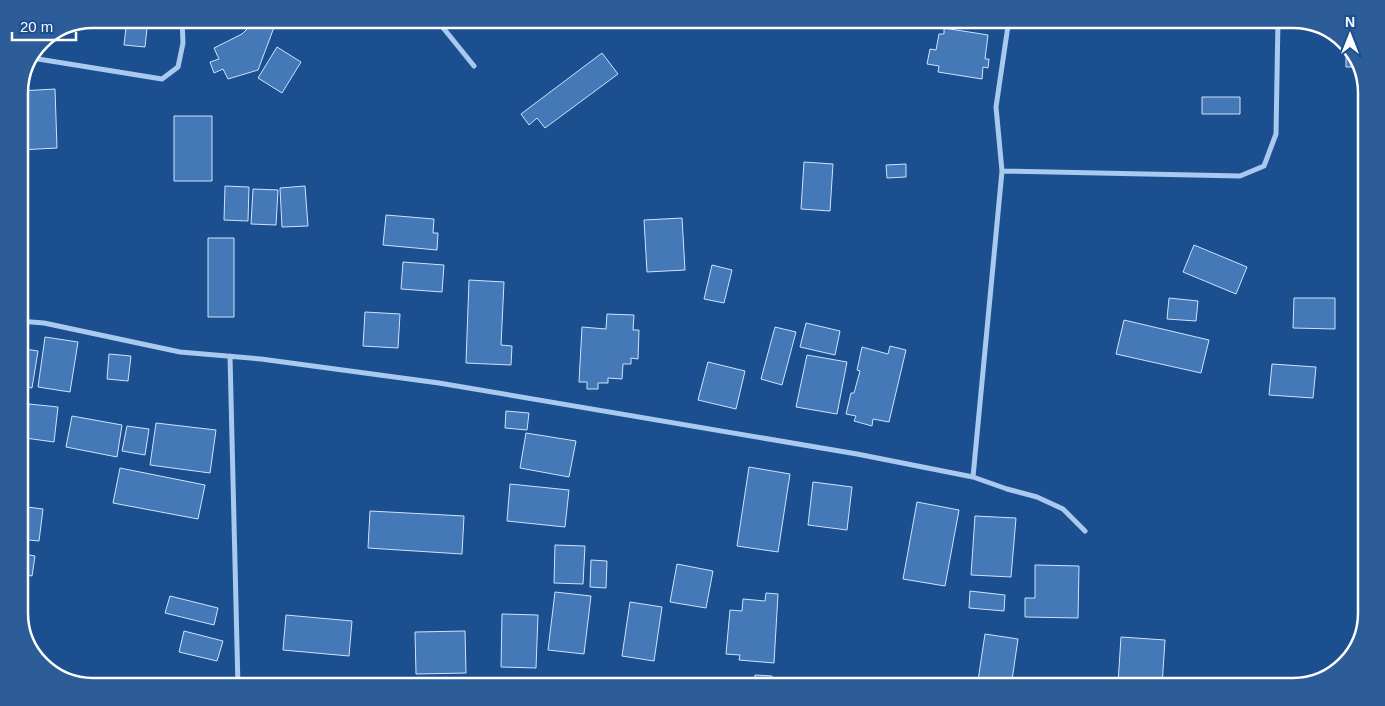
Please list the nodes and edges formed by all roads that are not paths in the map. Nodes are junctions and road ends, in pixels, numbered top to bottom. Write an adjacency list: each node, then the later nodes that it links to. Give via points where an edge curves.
1 (182, 28): 5 (street, via 178,67 162,79)
2 (443, 28): 6 (street)
3 (1008, 28): 7 (street, via 996,107)
4 (1278, 28): 7 (street, via 1276,134 1264,166 1240,176)
5 (37, 59)
6 (474, 66)
7 (1002, 171): 10 (street)
8 (28, 322): 9 (street, via 180,352)
9 (230, 356): 10 (street, via 439,383 857,454); 12 (street)
10 (973, 477): 11 (street, via 1037,496 1063,509)
11 (1085, 531)
12 (238, 678)

